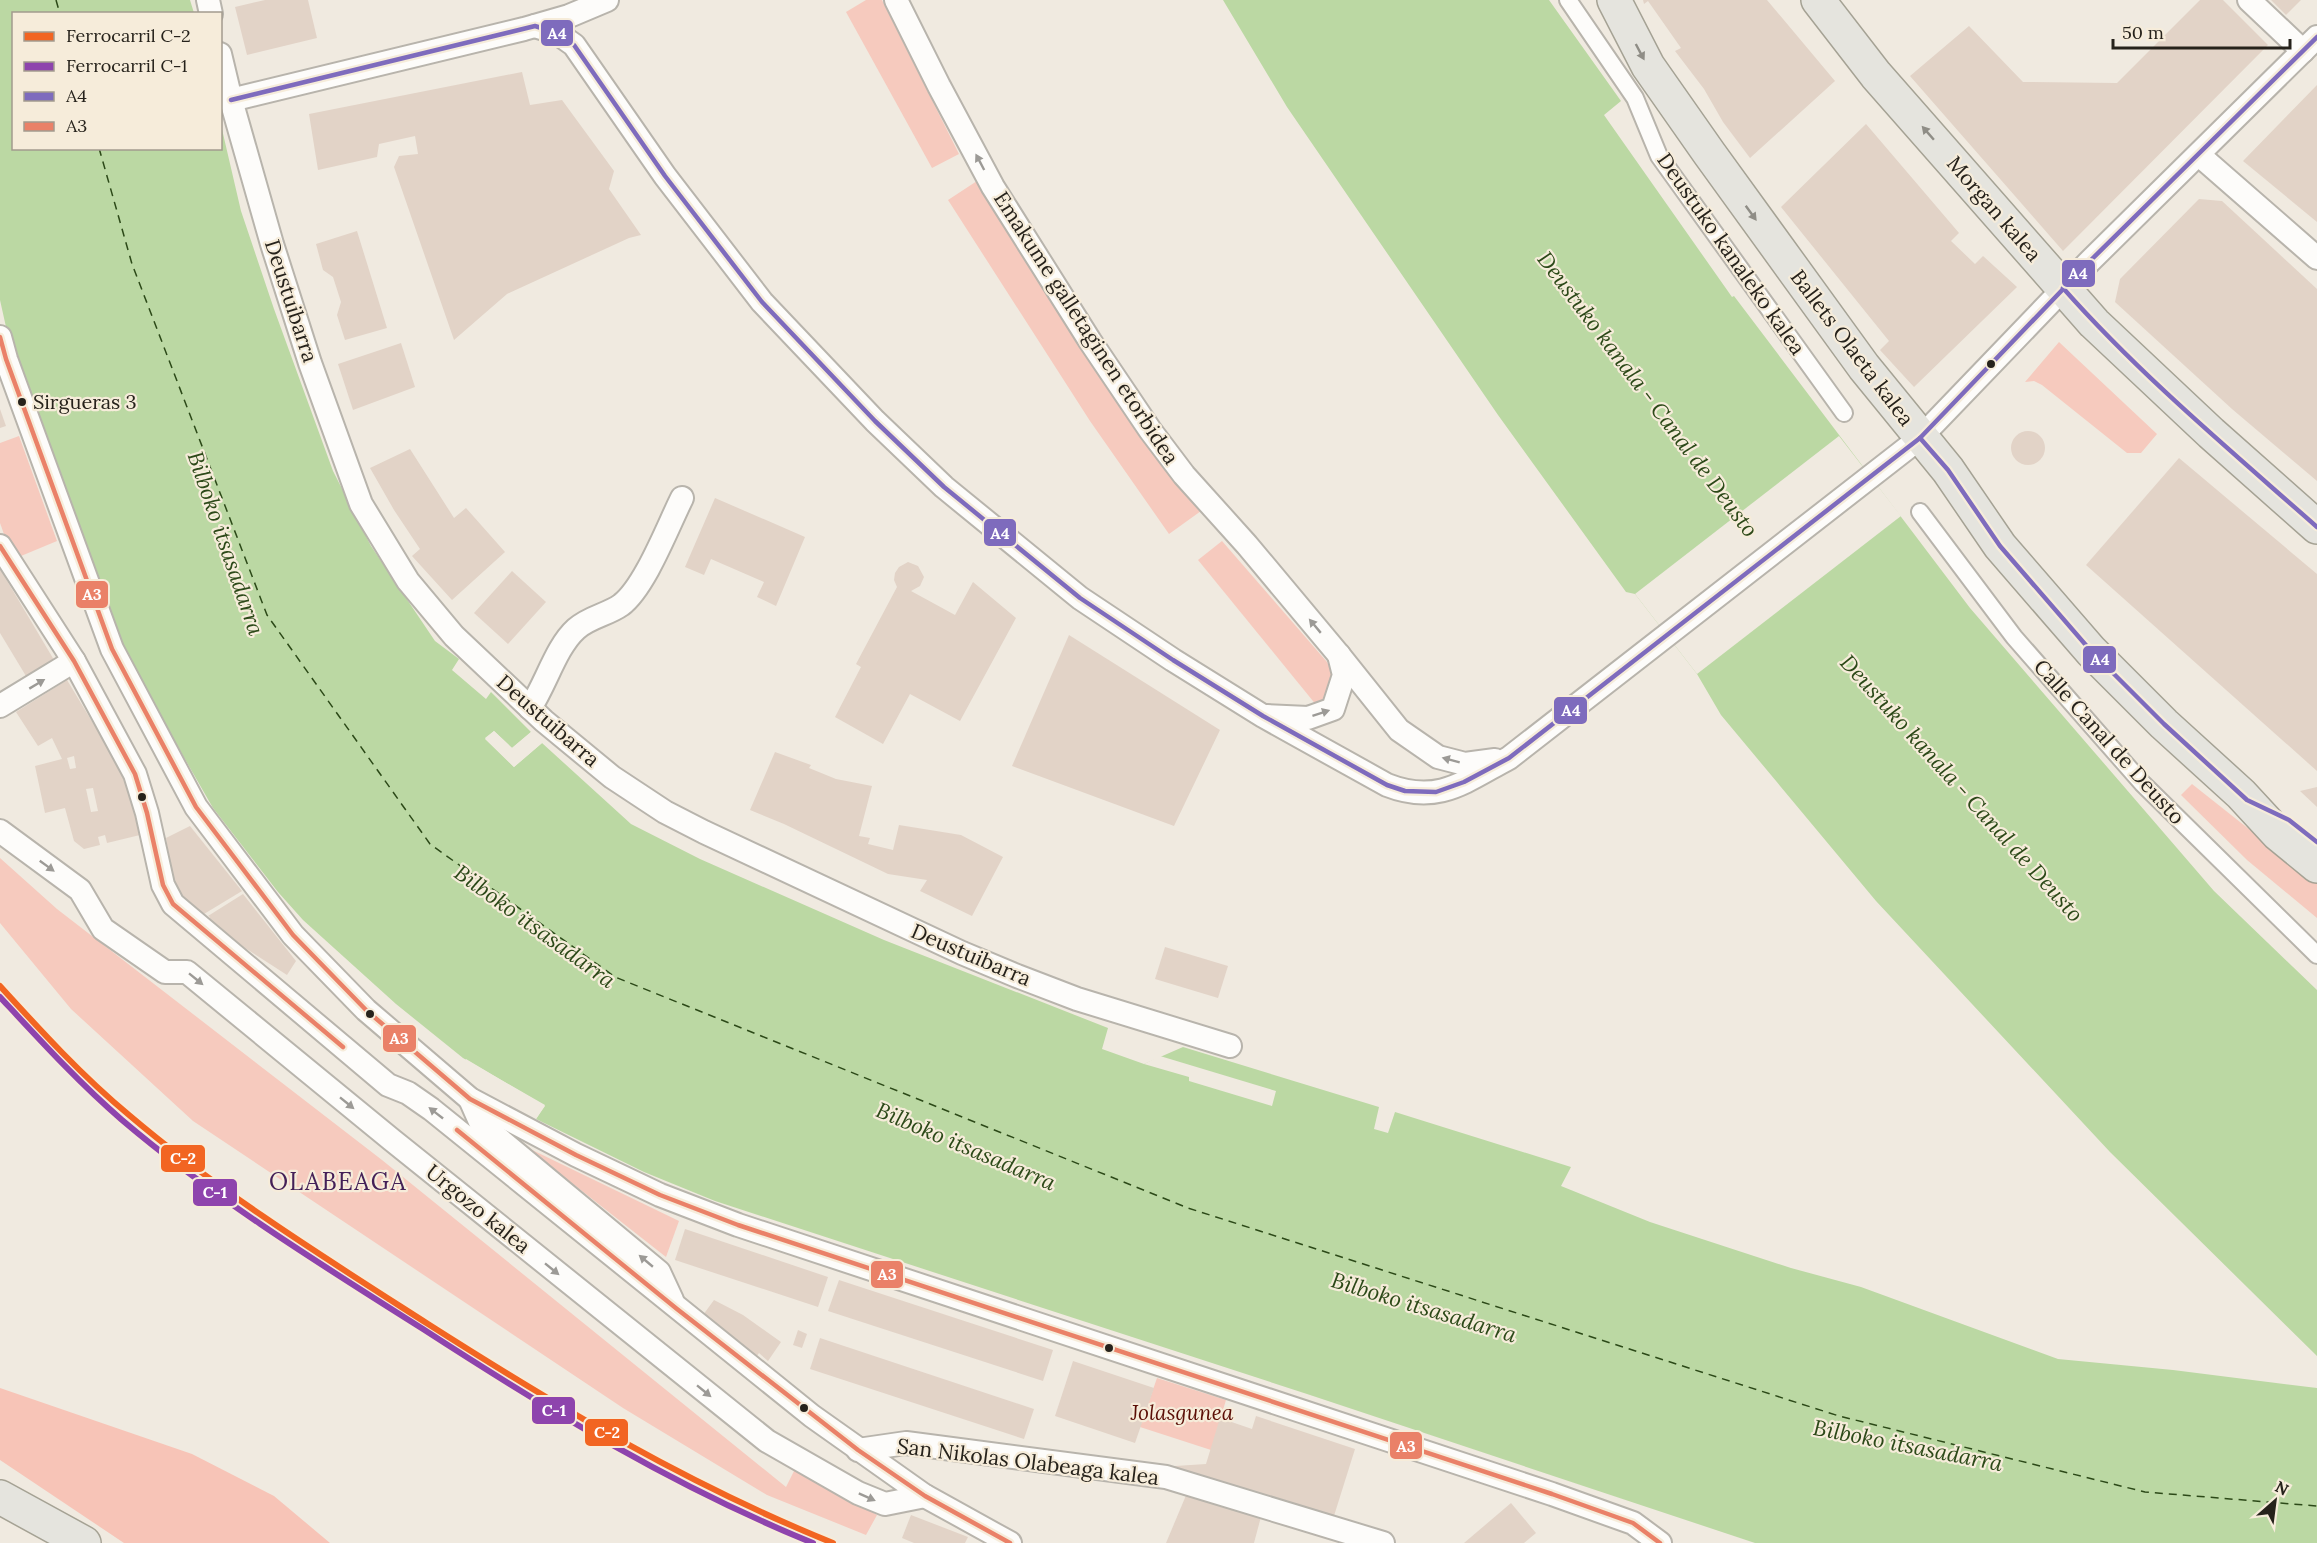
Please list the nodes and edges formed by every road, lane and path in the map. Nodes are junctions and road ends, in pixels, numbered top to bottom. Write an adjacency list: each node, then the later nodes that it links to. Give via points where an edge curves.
1 (607, 0): 8 (street)
2 (612, 0): 10 (street, via 584,25)
3 (896, 0): 23 (street, Emakume galletaginen etorbidea, one-way to 3, via 1184,475 1090,341 993,187)
4 (1568, 0): 17 (street, Deustuko kanaleko kalea, via 1635,98 1659,156)
5 (1614, 0): 18 (main road, Ballets Olaeta kalea, one-way to 18, via 1648,66 1671,100 1821,309)
6 (1818, 0): 15 (main road, Morgan kalea, one-way to 6, via 1876,75)
7 (2249, 0): 9 (street)
8 (535, 26): 10 (street, via 557,33); 12 (street)
9 (2310, 44): 13 (street)
10 (574, 45): 27 (street, via 665,176 762,302 874,421 944,487 1080,598)
11 (222, 62): 12 (street, Deustuibarra)
12 (231, 100): 26 (street, Deustuibarra, via 279,268 361,504 408,581 454,636)
13 (2199, 155): 14 (street); 15 (street)
14 (2317, 258)
15 (2063, 288): 18 (street); 21 (main road, Morgan kalea, via 2211,433)
16 (0, 337): 35 (street, via 112,649 200,812 293,934 366,1010)
17 (1844, 413)
18 (1920, 438): 28 (street); 29 (main road, Ballets Olaeta kalea, via 1948,470 2000,546 2091,651)
19 (682, 498): 26 (street, via 635,590 622,605 576,629)
20 (1920, 513): 33 (street, Calle Canal de Deusto, via 2014,637 2142,783)
21 (2317, 527)
22 (0, 546): 24 (street)
23 (1340, 655): 27 (street, one-way to 23, via 1308,718 1333,709 1344,675); 28 (street, Emakume galletaginen etorbidea, one-way to 23, via 1465,764 1438,757 1399,730)
24 (74, 661): 25 (street, one-way to 24); 36 (street, one-way to 24, via 431,1109 388,1084 173,904 163,885 135,774)
25 (0, 706)
26 (530, 708): 34 (street, Deustuibarra, via 612,777 665,812 736,848 1017,976 1077,999)
27 (1263, 716): 28 (street, via 1404,791 1430,794 1450,789)
28 (1509, 758)
29 (2247, 800): 31 (main road, Ballets Olaeta kalea, via 2289,820); 32 (main road, Ballets Olaeta kalea, via 2278,834)
30 (0, 831): 38 (street, Urgozo kalea, one-way to 38, via 80,890 103,929 165,972 187,972 767,1441 858,1493 885,1504)
31 (2317, 842)
32 (2317, 866)
33 (2317, 954)
34 (1230, 1046)
35 (470, 1100): 36 (street, one-way to 35, via 659,1272 481,1124); 45 (street, via 660,1196 1552,1494 1633,1523)
36 (677, 1309): 37 (street)
37 (858, 1450): 38 (street); 44 (street, San Nikolas Olabeaga kalea, via 906,1443 1166,1477)
38 (925, 1496): 43 (street)
39 (0, 1497): 42 (main road)
40 (0, 1504): 41 (main road)
41 (57, 1543)
42 (84, 1543)
43 (1010, 1543)
44 (1383, 1543)
45 (1660, 1543)

